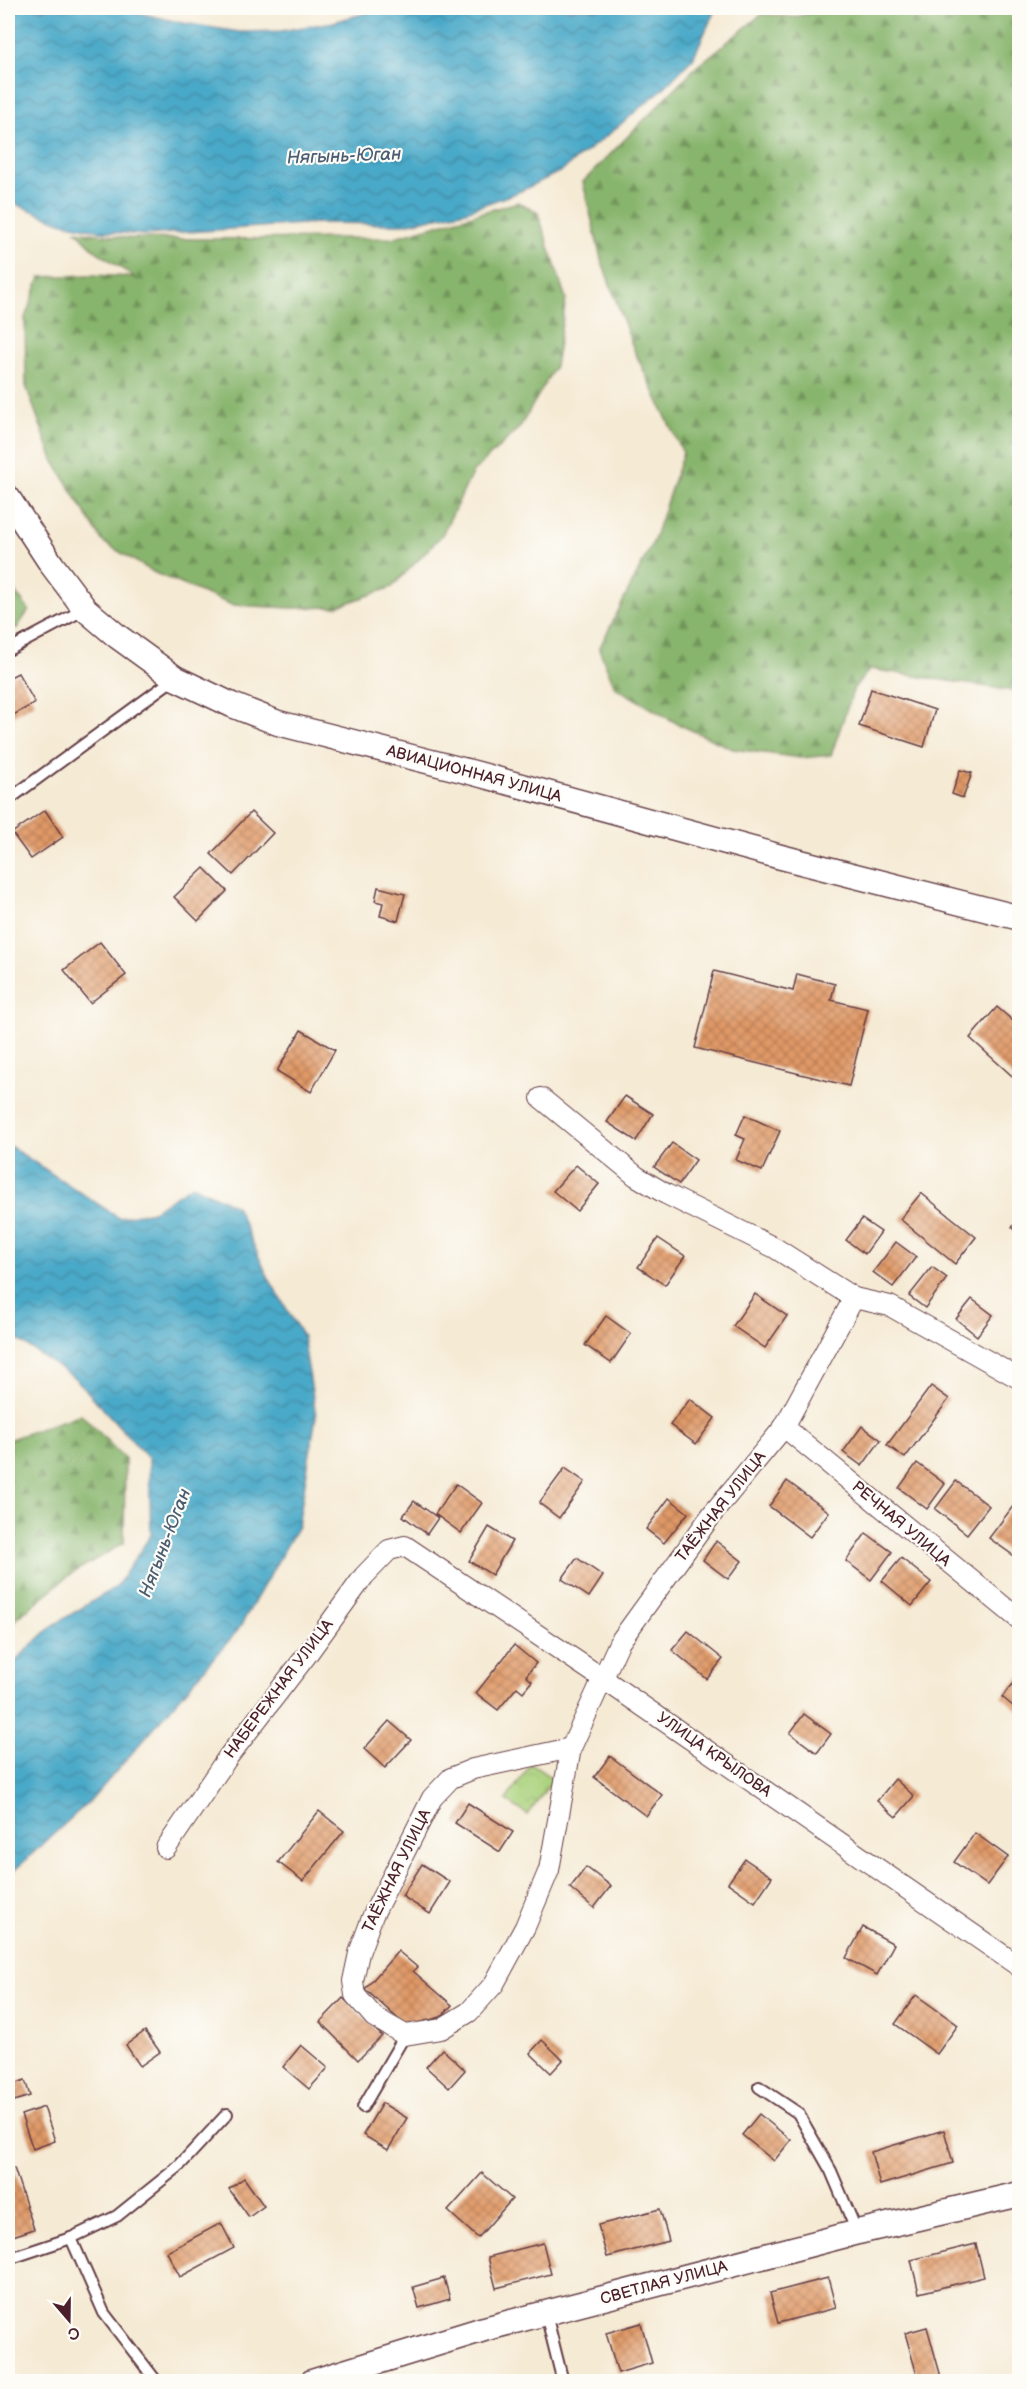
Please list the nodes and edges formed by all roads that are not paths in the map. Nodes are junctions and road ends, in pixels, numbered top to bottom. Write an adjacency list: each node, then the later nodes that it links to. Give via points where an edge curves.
1 (8, 498): 2 (street, АВИАЦИОННАЯ УЛИЦА)
2 (85, 609): 3 (lane); 4 (street, АВИАЦИОННАЯ УЛИЦА)
3 (8, 650)
4 (175, 678): 5 (lane); 6 (street, АВИАЦИОННАЯ УЛИЦА, via 278,723)
5 (8, 800)
6 (1020, 918)
7 (541, 1098): 8 (street, via 636,1176 775,1248)
8 (854, 1298): 9 (street, via 890,1306); 10 (street, ТАЁЖНАЯ УЛИЦА)
9 (1020, 1380)
10 (784, 1427): 12 (street, РЕЧНАЯ УЛИЦА); 13 (street, ТАЁЖНАЯ УЛИЦА, via 713,1513 619,1643)
11 (405, 1546): 13 (street, УЛИЦА КРЫЛОВА); 15 (street, НАБЕРЕЖНАЯ УЛИЦА, via 389,1550 364,1576 228,1757)
12 (1020, 1620)
13 (602, 1678): 14 (street, ТАЁЖНАЯ УЛИЦА); 16 (street, УЛИЦА КРЫЛОВА)
14 (571, 1748): 17 (street, ТАЁЖНАЯ УЛИЦА, via 549,1870 525,1927 494,1984 469,2012 441,2030); 17 (street, ТАЁЖНАЯ УЛИЦА, via 473,1769 451,1778 432,1798 373,1915 353,1981 355,1995 374,2018)
15 (166, 1848)
16 (1020, 1967)
17 (405, 2035): 19 (lane)
18 (759, 2087): 22 (lane, via 798,2113 831,2171)
19 (363, 2107)
20 (227, 2114): 23 (lane, via 178,2167 141,2197 117,2216)
21 (1020, 2194): 22 (street, СВЕТЛАЯ УЛИЦА)
22 (858, 2232): 25 (street, СВЕТЛАЯ УЛИЦА)
23 (71, 2238): 24 (lane); 26 (lane, via 104,2313)
24 (8, 2259)
25 (546, 2314): 27 (street, СВЕТЛАЯ УЛИЦА); 28 (lane)
26 (157, 2382)
27 (312, 2382)
28 (564, 2382)

